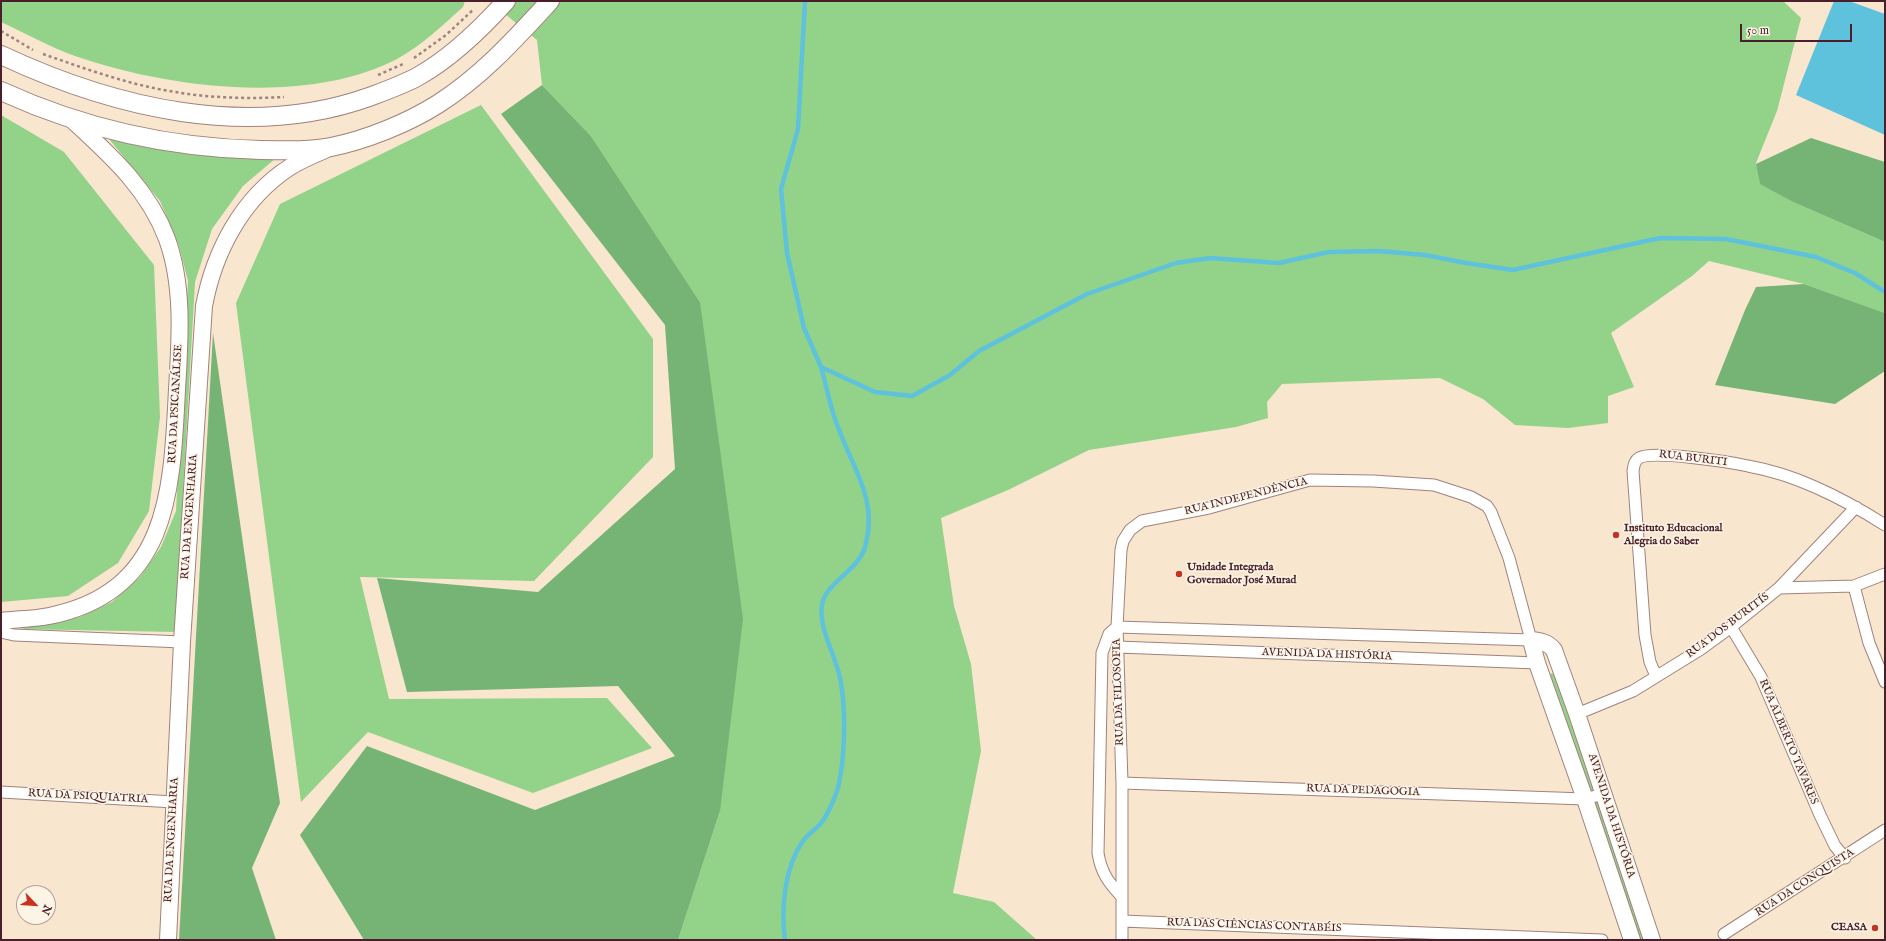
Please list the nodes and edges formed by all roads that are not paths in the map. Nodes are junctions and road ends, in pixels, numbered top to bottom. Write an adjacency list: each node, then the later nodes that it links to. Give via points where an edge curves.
1 (550, 1): 6 (main road, via 475,78 437,104 378,133)
2 (502, 5): 3 (main road, via 443,60 416,78 351,103 301,114 235,117 177,111 129,102 70,84)
3 (1, 55)
4 (1, 91): 5 (main road)
5 (70, 119): 6 (main road, via 126,135 194,146 294,151); 12 (street, RUA DA PSICANÁLISE, via 112,157 142,192 166,238 173,262 178,298 179,349 171,476 163,516 154,538 142,559 115,587 98,599 71,610 48,616)
6 (330, 148): 17 (street, RUA DA ENGENHARIA, via 289,168 247,207 217,257 208,284 204,306)
7 (1856, 507): 8 (street, RUA BURITI); 11 (street, RUA DOS BURITÍS); 20 (street, RUA BURITI, via 1815,487 1748,466 1655,454 1639,458 1634,464 1633,471 1645,635 1650,662)
8 (1885, 525)
9 (1885, 574): 10 (street)
10 (1854, 586): 11 (street); 21 (street, via 1870,643)
11 (1779, 588): 14 (street, RUA DOS BURITÍS)
12 (1, 621)
13 (1117, 627): 16 (street, AVENIDA DA HISTÓRIA); 16 (street, RUA INDEPENDÊNCIA, via 1123,541 1130,530 1142,521 1209,508 1310,480 1373,481 1434,485 1471,497 1487,506 1509,558); 18 (street, RUA DA FILOSOFIA); 30 (street, RUA DA FILOSOFIA, via 1109,634 1102,653 1098,853 1102,874)
14 (1731, 627): 20 (street, RUA DOS BURITÍS, via 1701,649); 29 (street, RUA ALBERTO TAVARES, via 1761,677 1820,815 1835,846)
15 (1, 632): 17 (street, via 14,635)
16 (1531, 640): 19 (street, AVENIDA DA HISTÓRIA); 22 (street, AVENIDA DA HISTÓRIA, via 1551,645)
17 (182, 642): 27 (street, RUA DA ENGENHARIA)
18 (1118, 647): 19 (street, AVENIDA DA HISTÓRIA); 23 (street, RUA DA FILOSOFIA)
19 (1537, 663): 26 (street, AVENIDA DA HISTÓRIA)
20 (1656, 676): 22 (street, RUA DOS BURITÍS, via 1633,691)
21 (1885, 682)
22 (1577, 714): 25 (street, AVENIDA DA HISTÓRIA)
23 (1122, 783): 26 (street, RUA DA PEDAGOGIA); 30 (street, RUA DA FILOSOFIA)
24 (1, 792): 27 (street, RUA DA PSIQUIATRIA)
25 (1603, 794): 26 (street, RUA DA PEDAGOGIA); 37 (street, AVENIDA DA HISTÓRIA)
26 (1585, 799): 36 (street, AVENIDA DA HISTÓRIA)
27 (174, 802): 33 (street, RUA DA ENGENHARIA)
28 (1885, 830): 29 (street, RUA DA CONQUISTA)
29 (1845, 858): 32 (street, RUA DA CONQUISTA)
30 (1122, 897): 31 (street, RUA DA FILOSOFIA)
31 (1122, 921): 34 (street, RUA DA FILOSOFIA); 35 (street, RUA DAS CIÊNCIAS CONTABÉIS)
32 (1724, 934)
33 (168, 940)
34 (1122, 940)
35 (1602, 940)
36 (1632, 940)
37 (1652, 940)

